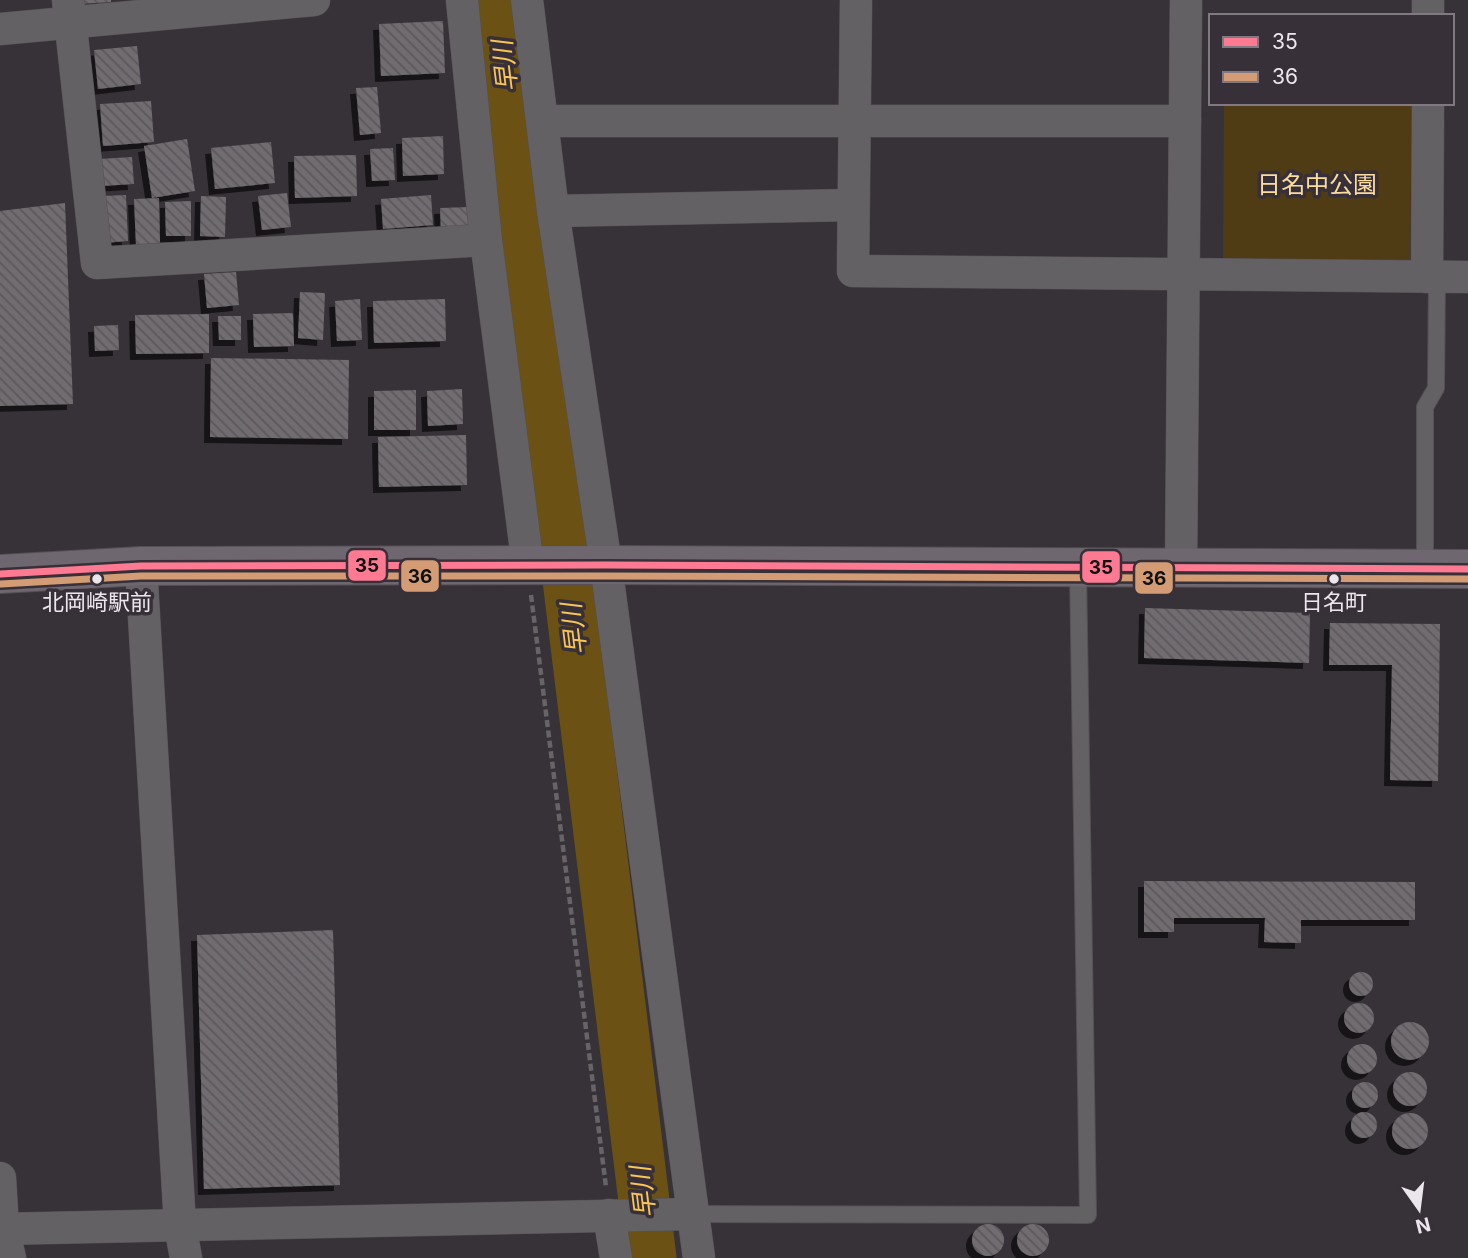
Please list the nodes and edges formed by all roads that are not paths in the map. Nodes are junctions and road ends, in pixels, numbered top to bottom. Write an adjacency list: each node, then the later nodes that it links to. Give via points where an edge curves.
1 (314, 0): 6 (street)
2 (462, 0): 14 (street)
3 (527, 0): 9 (street)
4 (856, 0): 10 (street)
5 (1186, 0): 11 (street)
6 (70, 11): 7 (street); 14 (street, via 97,263)
7 (0, 29)
8 (1428, 105): 16 (street)
9 (543, 121): 10 (street); 13 (street)
10 (854, 121): 11 (street); 12 (street)
11 (1185, 121): 15 (street)
12 (853, 205): 13 (street); 15 (street, via 853,271)
13 (553, 211): 18 (street)
14 (486, 240): 20 (street)
15 (1184, 275): 16 (street); 22 (street)
16 (1432, 277): 17 (street); 23 (lane, via 1436,388 1425,407)
17 (1468, 277)
18 (606, 565): 20 (main road); 21 (main road); 27 (street)
19 (141, 566): 20 (main road); 25 (main road); 29 (street)
20 (527, 566)
21 (1078, 568): 22 (main road); 27 (lane, via 1088,1215)
22 (1181, 568): 23 (main road)
23 (1425, 569): 24 (main road)
24 (1468, 569)
25 (0, 574)
26 (0, 1178): 30 (street)
27 (693, 1214): 28 (street); 33 (street)
28 (610, 1215): 29 (street); 32 (street)
29 (180, 1225): 30 (street); 31 (street)
30 (4, 1238)
31 (186, 1258)
32 (616, 1258)
33 (699, 1258)

